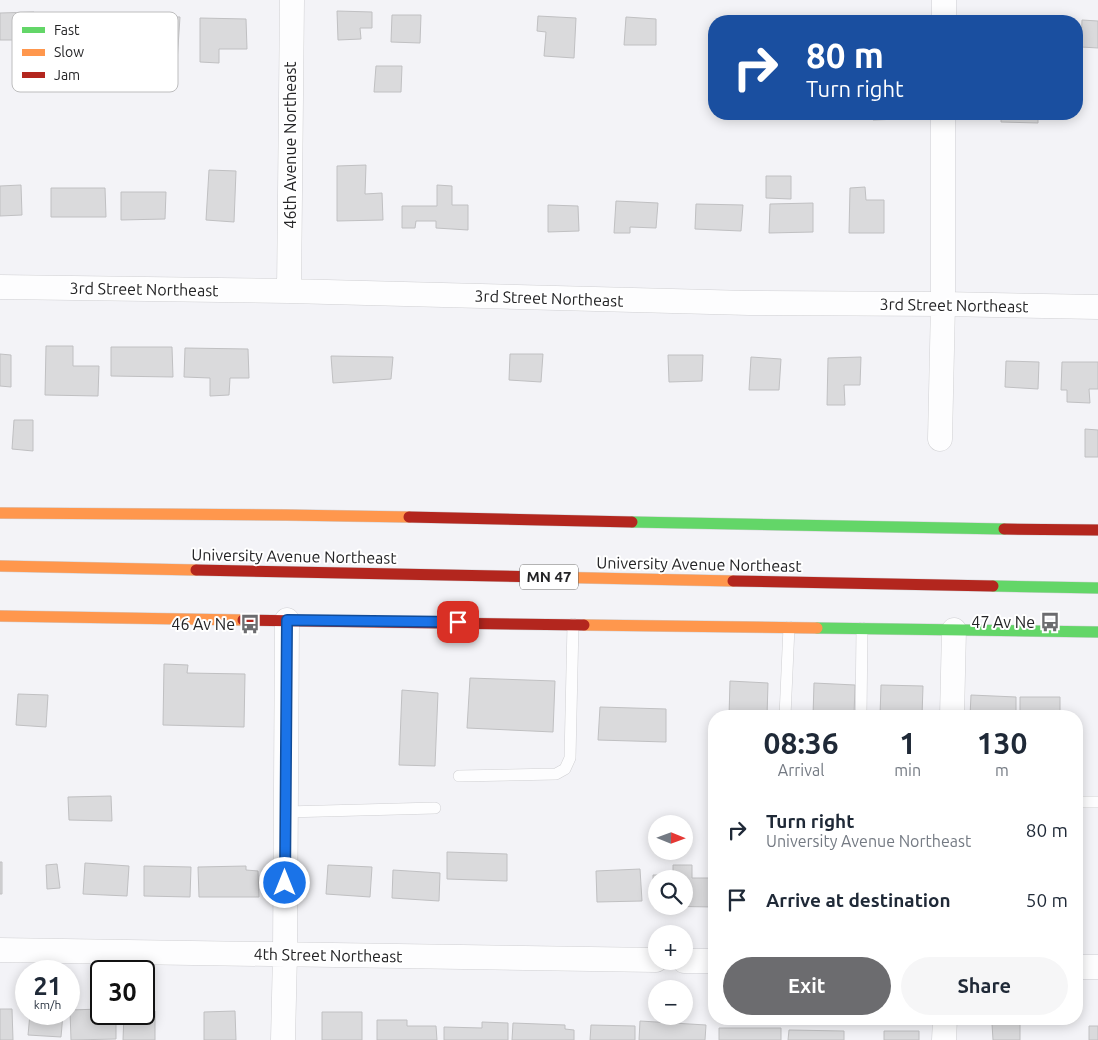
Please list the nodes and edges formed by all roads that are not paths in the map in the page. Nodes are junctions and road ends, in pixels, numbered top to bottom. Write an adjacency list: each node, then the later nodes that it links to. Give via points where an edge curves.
1 (292, 0): 6 (street, 46th Avenue Northeast)
2 (944, 0): 3 (street)
3 (944, 15)
4 (944, 120): 7 (street)
5 (0, 286): 6 (street, 3rd Street Northeast)
6 (289, 291): 7 (street, 3rd Street Northeast, via 749,303)
7 (943, 304): 8 (street, 3rd Street Northeast); 9 (street)
8 (1098, 307)
9 (940, 439)
10 (0, 514): 11 (main road, via 286,514)
11 (1098, 530)
12 (0, 566): 13 (main road, University Avenue Northeast / MN 47)
13 (1098, 588)
14 (0, 616): 15 (main road)
15 (287, 620): 16 (main road); 28 (street)
16 (573, 624): 17 (main road); 24 (lane, via 570,758 565,768 556,774)
17 (789, 627): 18 (main road); 21 (lane)
18 (862, 628): 19 (main road); 22 (lane)
19 (954, 630): 20 (main road); 23 (street)
20 (1098, 632)
21 (785, 710)
22 (861, 710)
23 (952, 710)
24 (459, 776)
25 (1083, 802): 26 (lane)
26 (1098, 802)
27 (436, 808): 28 (lane)
28 (286, 812): 30 (street)
29 (0, 950): 30 (street, 4th Street Northeast)
30 (285, 954): 31 (street, 4th Street Northeast); 37 (street)
31 (648, 960)
32 (693, 961): 33 (street)
33 (708, 961)
34 (1083, 967): 35 (street)
35 (1098, 967)
36 (944, 1025): 38 (street)
37 (283, 1040)
38 (944, 1040)

